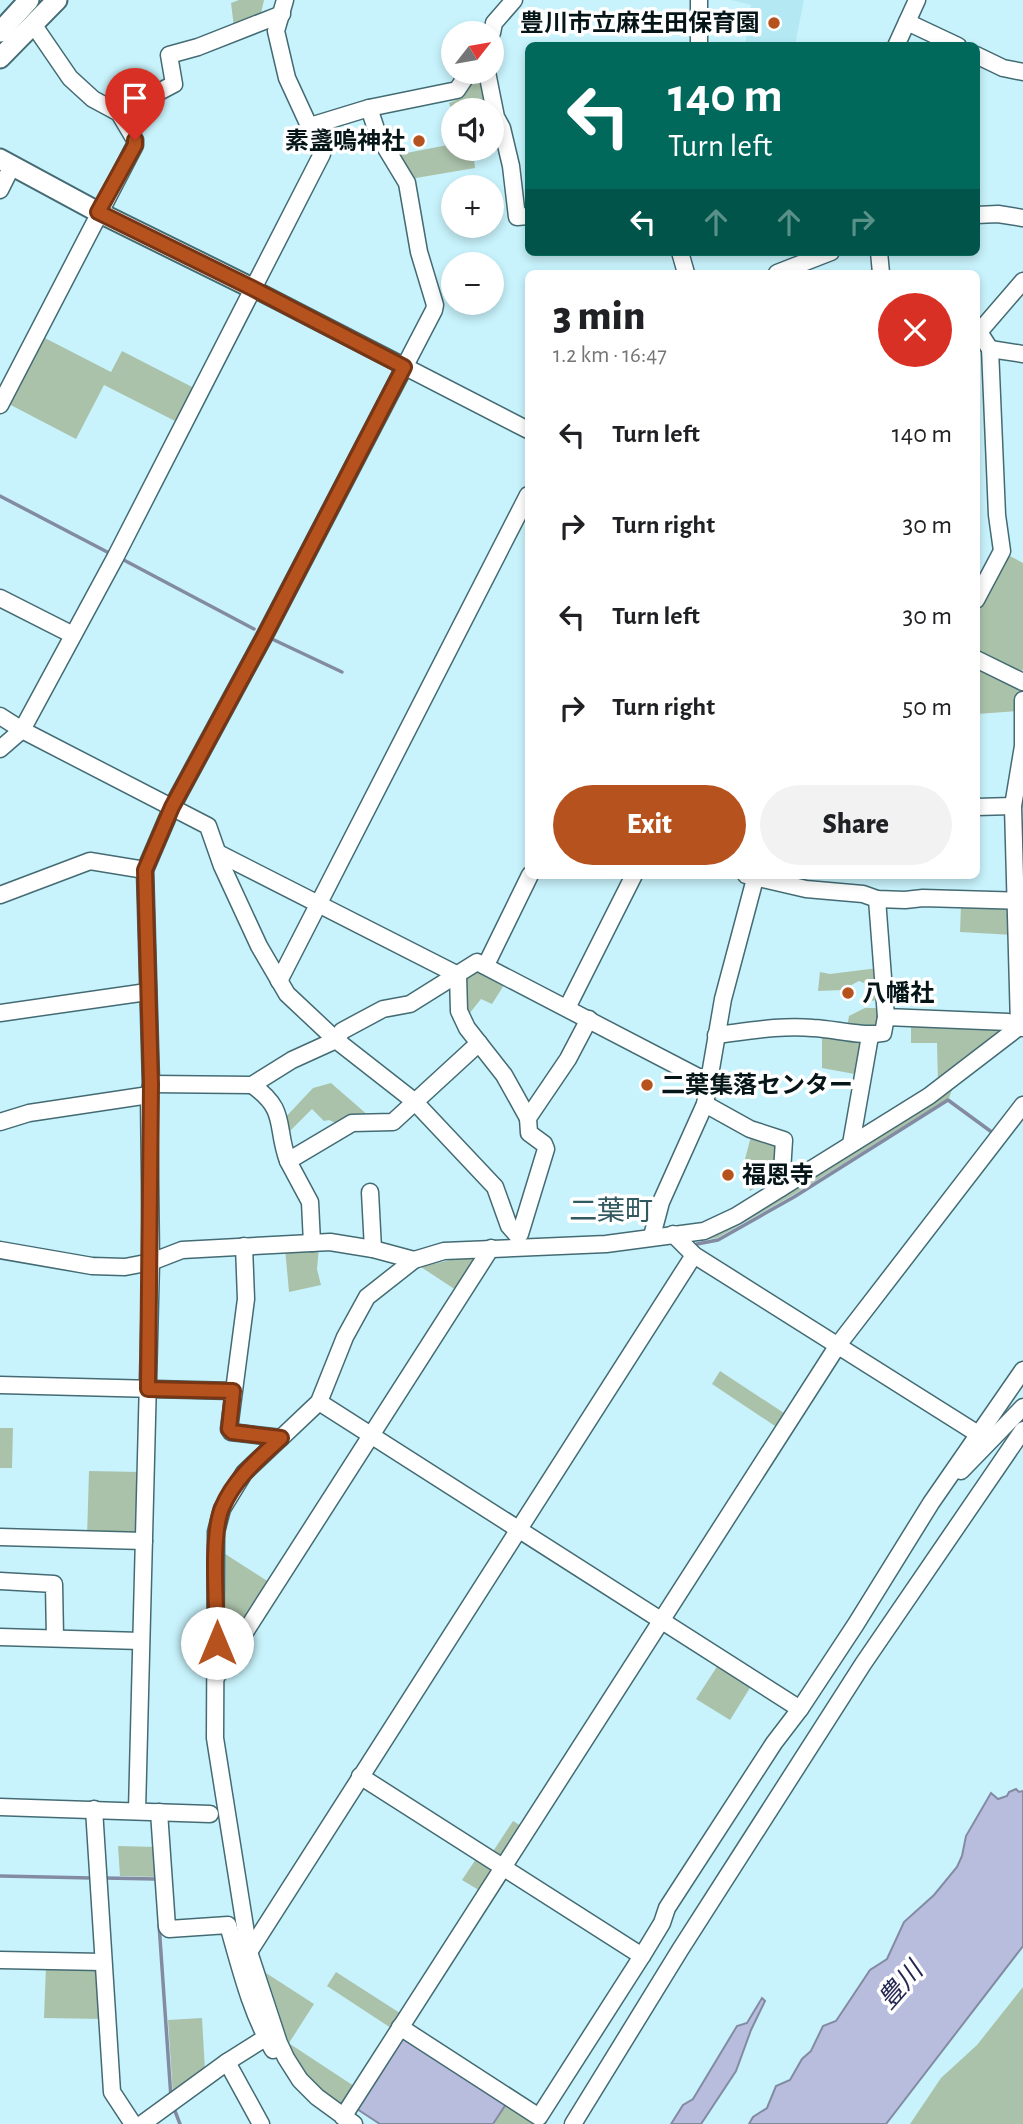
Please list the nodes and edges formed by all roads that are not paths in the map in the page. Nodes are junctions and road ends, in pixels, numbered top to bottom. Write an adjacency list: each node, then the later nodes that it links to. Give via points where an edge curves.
1 (29, 0): 10 (main road)
2 (57, 0): 9 (main road)
3 (514, 0): 7 (street)
4 (699, 0): 11 (street)
5 (917, 0): 8 (street)
6 (283, 7): 20 (street, via 198,47 169,55 174,84); 21 (street, via 276,31 287,78)
7 (497, 21)
8 (907, 22): 12 (street); 13 (street)
9 (33, 24): 15 (main road); 20 (street, via 69,78)
10 (0, 32)
11 (699, 42)
12 (898, 42)
13 (950, 42)
14 (980, 57): 16 (street)
15 (0, 58)
16 (1023, 72)
17 (461, 84): 19 (street, via 457,90)
18 (489, 84): 26 (street, via 511,166 517,217)
19 (369, 108): 21 (street); 36 (street, via 378,135 407,183 419,252 435,305)
20 (119, 113): 24 (street, via 135,145)
21 (310, 126): 31 (street, via 322,154)
22 (6, 163): 23 (street); 24 (main road)
23 (0, 190)
24 (98, 212): 31 (main road); 37 (street)
25 (980, 215): 27 (street)
26 (525, 216)
27 (1023, 218)
28 (821, 256): 29 (street)
29 (785, 270)
30 (1023, 281): 32 (street)
31 (252, 288): 36 (street); 42 (street)
32 (980, 331)
33 (980, 334): 34 (street)
34 (990, 349): 35 (street); 40 (street, via 1002,551)
35 (1023, 354)
36 (404, 367): 38 (street); 50 (street)
37 (0, 405)
38 (525, 428)
39 (525, 501): 61 (street)
40 (980, 592)
41 (0, 598): 42 (street)
42 (73, 635): 47 (street)
43 (980, 661): 44 (street)
44 (1023, 682)
45 (1023, 700): 49 (street, via 1023,746)
46 (0, 716): 47 (street)
47 (22, 730): 48 (street); 50 (street)
48 (0, 749)
49 (1013, 806): 51 (street); 60 (street)
50 (172, 807): 52 (street, via 208,826); 53 (street)
51 (980, 807)
52 (218, 853): 61 (street); 64 (street)
53 (145, 870): 58 (street, via 90,861); 65 (street)
54 (528, 879): 62 (street)
55 (632, 879): 66 (street)
56 (752, 879): 71 (street)
57 (764, 879): 59 (street)
58 (0, 895)
59 (877, 900): 60 (street); 68 (street)
60 (1019, 901): 70 (street)
61 (319, 904): 63 (street); 64 (street)
62 (486, 965): 63 (street, via 477,962); 66 (street)
63 (458, 975): 73 (street, via 410,1004 383,1009 342,1031); 74 (street, via 459,1011)
64 (279, 981): 73 (street, via 296,1005)
65 (148, 992): 67 (street); 77 (street)
66 (567, 1008): 69 (street)
67 (0, 1013)
68 (886, 1017): 70 (street, via 1008,1022); 72 (street, via 883,1033)
69 (589, 1019): 75 (street); 81 (street)
70 (1021, 1027): 83 (street, via 929,1096)
71 (716, 1035): 72 (street, via 798,1027); 75 (street)
72 (870, 1036): 83 (street)
73 (336, 1040): 76 (street); 78 (street)
74 (479, 1043): 78 (street); 81 (street)
75 (708, 1082): 79 (street)
76 (252, 1085): 77 (street); 84 (street, via 274,1105)
77 (150, 1089): 82 (street); 96 (street)
78 (414, 1101): 81 (street, via 495,1188 517,1235 546,1149 529,1133); 84 (street, via 393,1122 352,1123)
79 (705, 1104): 85 (street, via 750,1129 784,1140); 88 (street, via 661,1202)
80 (1023, 1105): 97 (street)
81 (528, 1118)
82 (0, 1122)
83 (851, 1144): 85 (street)
84 (288, 1161): 89 (street, via 310,1202)
85 (781, 1188): 87 (street, via 704,1231)
86 (370, 1192): 92 (street)
87 (673, 1234): 88 (street); 94 (street)
88 (652, 1236): 91 (street, via 606,1244)
89 (313, 1243): 90 (street); 92 (street)
90 (244, 1246): 96 (street, via 182,1250); 101 (street, via 246,1299)
91 (491, 1248): 95 (street, via 444,1251); 106 (street)
92 (373, 1249): 95 (street)
93 (0, 1250): 96 (street, via 92,1266)
94 (694, 1255): 97 (street); 109 (street)
95 (414, 1260): 102 (street, via 368,1297 345,1337)
96 (151, 1262): 100 (street)
97 (838, 1345): 105 (street); 113 (street)
98 (1023, 1370): 105 (street)
99 (0, 1385): 100 (street)
100 (148, 1389): 101 (street); 111 (street)
101 (233, 1391): 107 (street, via 232,1432)
102 (319, 1402): 106 (street); 107 (street)
103 (1023, 1407): 108 (street)
104 (1023, 1430): 138 (street, via 863,1664)
105 (978, 1434): 108 (street)
106 (371, 1435): 109 (street); 117 (street)
107 (281, 1438): 117 (street, via 244,1473 222,1509 216,1532)
108 (942, 1490): 118 (street)
109 (518, 1529): 113 (street); 119 (street)
110 (0, 1537): 111 (street)
111 (144, 1541): 116 (street)
112 (0, 1581): 115 (street, via 54,1584)
113 (661, 1620): 118 (street); 125 (street)
114 (0, 1637): 115 (street)
115 (55, 1638): 116 (street)
116 (141, 1641): 122 (street)
117 (216, 1678): 126 (street, via 215,1738)
118 (800, 1709): 127 (street, via 667,1908)
119 (360, 1776): 125 (street); 126 (street)
120 (0, 1807): 121 (street)
121 (94, 1809): 122 (street); 129 (street)
122 (137, 1811): 123 (street)
123 (159, 1812): 124 (street); 131 (street, via 167,1927 228,1925)
124 (210, 1814)
125 (502, 1867): 127 (street); 130 (street)
126 (249, 1952): 133 (street, via 279,2043)
127 (642, 1956): 130 (street, via 539,2117)
128 (0, 1959): 129 (street)
129 (103, 1962): 135 (street, via 112,2092)
130 (400, 2027): 134 (street)
131 (265, 2038): 132 (street); 133 (street)
132 (227, 2062): 136 (street); 137 (street)
133 (300, 2080): 134 (street)
134 (349, 2120)
135 (132, 2124)
136 (142, 2124)
137 (261, 2124)
138 (573, 2124)

